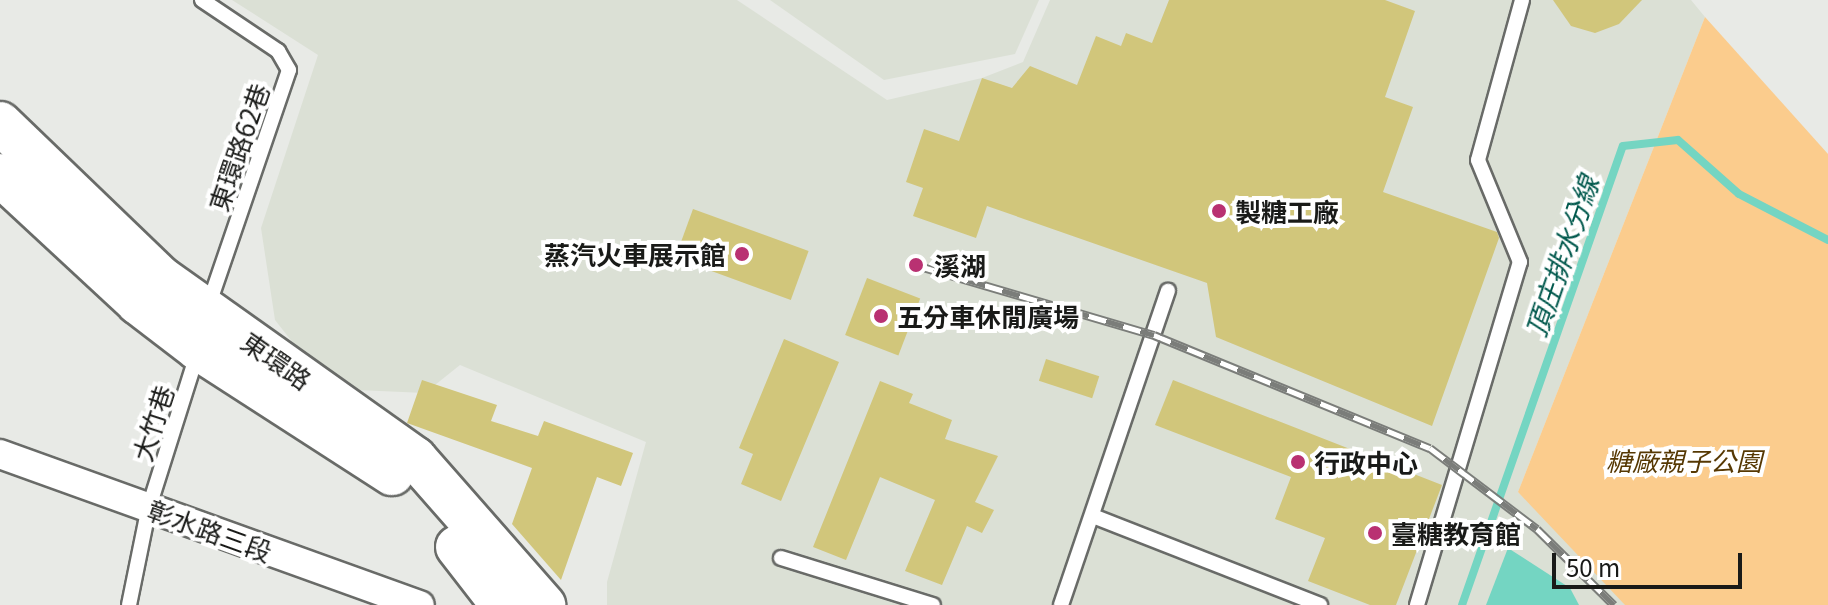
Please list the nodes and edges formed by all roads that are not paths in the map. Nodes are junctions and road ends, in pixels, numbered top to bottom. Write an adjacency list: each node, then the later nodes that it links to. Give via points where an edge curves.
1 (202, 0): 6 (lane, 東環路62巷, via 278,51 289,70)
2 (1522, 0): 18 (lane, via 1478,160 1520,262)
3 (0, 123): 6 (main road, 東環路, via 160,277)
4 (0, 175): 6 (main road, 東環路, via 102,271)
5 (1168, 291): 9 (lane)
6 (203, 329): 8 (lane, 大竹巷); 13 (main road, 東環路, via 399,479); 14 (main road, 東環路, via 415,458)
7 (0, 454): 8 (street, 彰水路三段)
8 (149, 507): 11 (lane, 大竹巷); 12 (street, 彰水路三段)
9 (1093, 516): 16 (lane); 17 (lane)
10 (781, 558): 15 (lane)
11 (129, 605)
12 (420, 605)
13 (502, 605)
14 (544, 605)
15 (933, 605)
16 (1061, 605)
17 (1320, 605)
18 (1417, 605)

